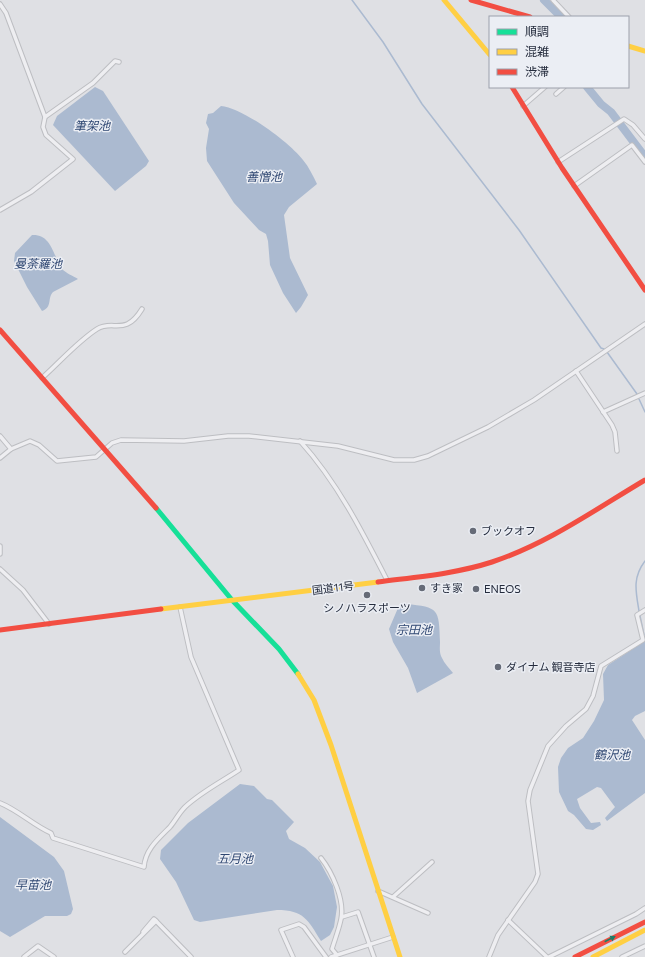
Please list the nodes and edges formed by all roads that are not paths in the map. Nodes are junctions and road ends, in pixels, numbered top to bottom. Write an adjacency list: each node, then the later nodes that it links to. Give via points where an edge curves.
1 (444, 0): 9 (main road)
2 (471, 0): 5 (main road)
3 (553, 0): 6 (street)
4 (0, 4): 16 (street, via 6,13)
5 (527, 16)
6 (568, 16)
7 (629, 46): 8 (main road)
8 (645, 51)
9 (489, 54)
10 (119, 62): 16 (street, via 115,61 94,83)
11 (513, 88): 15 (main road)
12 (544, 88): 15 (street)
13 (559, 89): 14 (street)
14 (556, 94)
15 (523, 106): 18 (main road)
16 (45, 117): 21 (street, via 43,127 46,135 73,159 31,192)
17 (645, 139): 18 (street, via 624,119)
18 (558, 162): 20 (main road)
19 (645, 162): 20 (street, via 632,145)
20 (574, 186): 22 (main road)
21 (0, 210)
22 (645, 290)
23 (142, 309): 27 (street, via 128,324 98,328)
24 (645, 324): 26 (street)
25 (0, 330): 27 (main road)
26 (576, 371): 29 (street); 31 (street, via 488,427 421,458 394,460 338,446)
27 (42, 378): 33 (main road)
28 (645, 393): 29 (street)
29 (603, 412): 34 (street, via 615,432)
30 (0, 436): 32 (street)
31 (300, 441): 33 (street, via 235,436 184,441 121,440 112,443); 40 (street, via 330,478)
32 (11, 449): 33 (street, via 30,441 39,445 57,462 96,458); 35 (street)
33 (106, 450): 41 (main road)
34 (616, 451)
35 (0, 458)
36 (645, 480): 40 (main road, 国道11号, via 544,540 502,558 454,572)
37 (0, 546): 38 (street)
38 (0, 554)
39 (0, 569): 44 (street, via 23,590)
40 (387, 581): 41 (main road, 国道11号)
41 (232, 600): 42 (main road, 国道11号); 49 (main road, via 284,655 314,700)
42 (180, 607): 44 (main road, 国道11号); 46 (street, via 191,657 239,770 184,808 144,857 144,867 53,838 51,834)
43 (645, 610): 54 (street, via 637,615 643,640 600,666 593,696 586,709 548,746 528,801 538,874)
44 (49, 624): 45 (main road, 国道11号)
45 (0, 630)
46 (0, 803)
47 (321, 858): 53 (street, via 328,866 336,884)
48 (432, 862): 50 (street)
49 (378, 891): 50 (street); 57 (main road)
50 (393, 897): 52 (street)
51 (645, 908): 63 (street)
52 (428, 913)
53 (342, 917): 58 (street, via 358,912); 62 (street, via 332,949)
54 (508, 920): 73 (street, via 498,934); 74 (street)
55 (645, 922): 75 (main road, one-way to 55)
56 (645, 930): 76 (main road)
57 (393, 937): 58 (street); 72 (main road)
58 (369, 944): 61 (street); 71 (street)
59 (645, 946): 77 (street)
60 (125, 952): 66 (street, via 156,921)
61 (346, 952): 62 (street); 70 (street)
62 (337, 955): 69 (street)
63 (556, 955): 74 (street)
64 (24, 957): 65 (street, via 38,946)
65 (54, 957)
66 (191, 957)
67 (293, 957): 68 (street, via 281,930 299,924)
68 (326, 957)
69 (331, 957)
70 (348, 957)
71 (374, 957)
72 (400, 957)
73 (489, 957)
74 (548, 957)
75 (575, 957)
76 (593, 957)
77 (622, 957)

